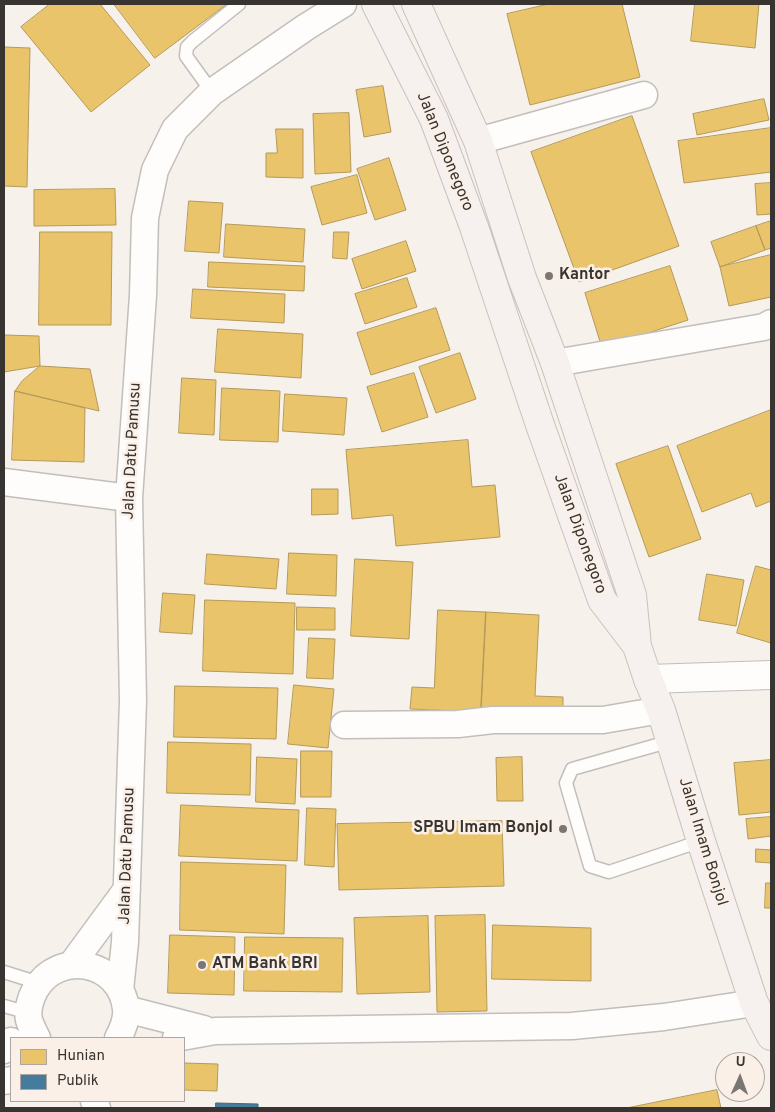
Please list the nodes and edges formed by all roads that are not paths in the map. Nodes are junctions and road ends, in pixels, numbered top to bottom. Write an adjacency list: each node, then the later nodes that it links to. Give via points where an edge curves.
1 (239, 4): 5 (lane, via 188,47 186,56)
2 (343, 4): 5 (street, Jalan Datu Pamusu)
3 (376, 4): 12 (highway, Jalan Diponegoro, via 434,119 602,600)
4 (416, 4): 7 (highway, Jalan Diponegoro)
5 (212, 92): 11 (street, Jalan Datu Pamusu, via 175,129 155,170 145,218)
6 (644, 94): 7 (street)
7 (478, 141): 9 (highway, Jalan Diponegoro, via 522,278)
8 (771, 323): 9 (street, via 764,327)
9 (555, 363): 12 (highway, Jalan Diponegoro, via 632,595)
10 (4, 482): 11 (street)
11 (129, 498): 19 (street, Jalan Datu Pamusu, via 133,700)
12 (637, 646): 14 (highway, Jalan Imam Bonjol)
13 (771, 675): 14 (street)
14 (648, 679): 15 (highway, Jalan Imam Bonjol)
15 (661, 710): 16 (street, via 603,720); 17 (highway, Jalan Imam Bonjol)
16 (344, 725)
17 (671, 741): 18 (highway, Jalan Imam Bonjol); 18 (lane, via 572,769 566,783 590,866 609,872)
18 (701, 841): 24 (highway, Jalan Imam Bonjol)
19 (127, 889): 20 (street); 23 (street, Jalan Datu Pamusu)
20 (72, 964): 22 (street, via 54,970); 23 (street, via 91,966 108,975)
21 (4, 972): 22 (lane)
22 (39, 983): 26 (street, via 31,997)
23 (123, 999): 27 (street, via 183,1025); 29 (street, Jalan Datu Pamusu, via 124,1025)
24 (754, 1003): 27 (street, via 664,1017 572,1026); 28 (highway, Jalan Imam Bonjol)
25 (4, 1006): 26 (lane)
26 (24, 1030)
27 (215, 1031): 30 (street)
28 (771, 1036)
29 (118, 1037)
30 (182, 1037)

